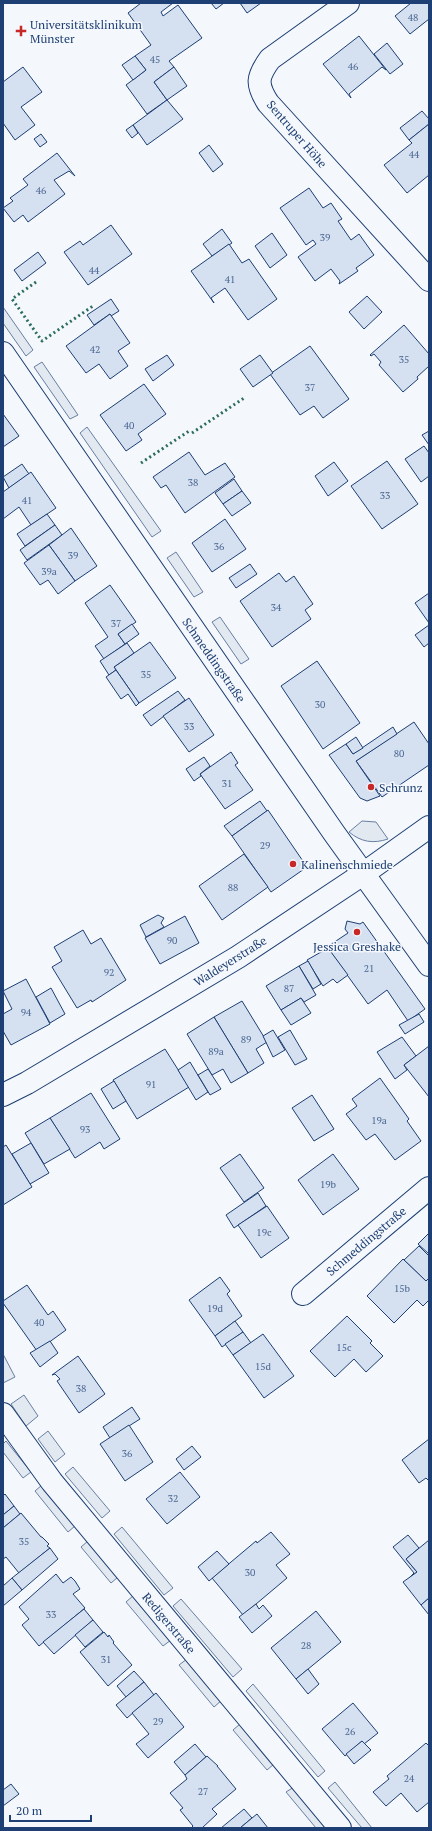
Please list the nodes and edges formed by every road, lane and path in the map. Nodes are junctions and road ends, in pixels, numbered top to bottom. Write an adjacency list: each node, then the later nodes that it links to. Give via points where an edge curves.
1 (348, 3): 2 (street, Sentruper Höhe, via 270,59 259,80 260,91)
2 (427, 274)
3 (3, 353): 5 (street, Schmeddingstraße)
4 (429, 827): 5 (street, Waldeyerstraße)
5 (363, 874): 6 (street, Schmeddingstraße); 7 (street, Waldeyerstraße, via 238,957)
6 (429, 965)
7 (3, 1095)
8 (429, 1188): 9 (street, Schmeddingstraße)
9 (303, 1294)
10 (3, 1414): 11 (street, Redigerstraße, via 52,1482)
11 (340, 1828)

